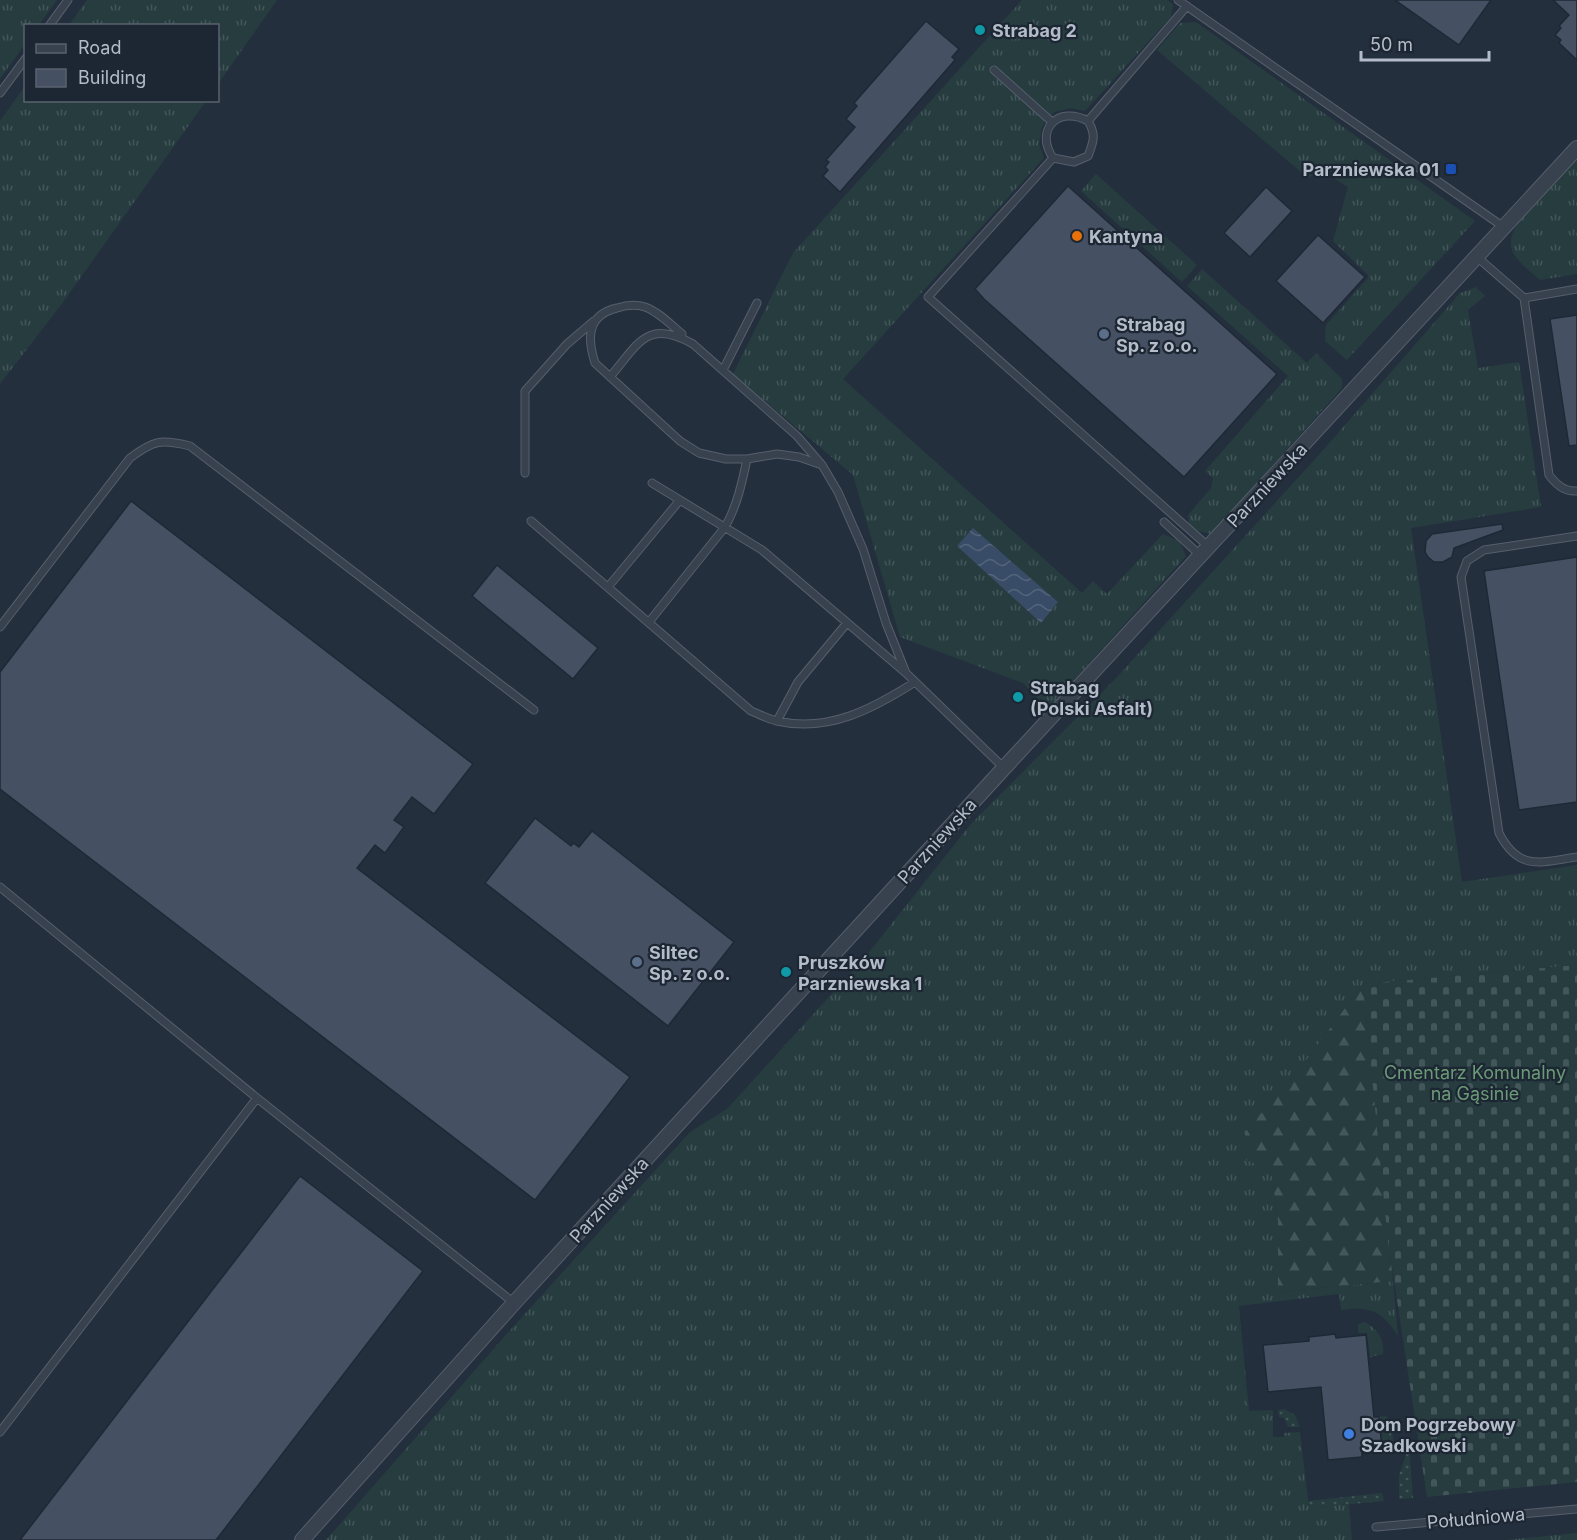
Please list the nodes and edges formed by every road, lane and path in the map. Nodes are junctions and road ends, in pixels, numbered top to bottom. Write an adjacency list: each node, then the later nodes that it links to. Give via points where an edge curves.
1 (68, 0): 4 (lane)
2 (1178, 0): 3 (lane)
3 (1187, 6): 8 (lane); 12 (lane)
4 (50, 24)
5 (24, 61): 7 (lane)
6 (994, 70): 9 (lane)
7 (0, 93)
8 (1088, 121): 9 (lane, via 1066,114); 11 (lane, via 1094,131 1088,156 1074,162)
9 (1052, 123): 11 (lane, via 1046,141)
10 (1577, 148): 12 (street, Parzniewska)
11 (1053, 158): 31 (lane, via 928,297)
12 (1505, 228): 13 (street, Parzniewska)
13 (1477, 258): 15 (lane); 31 (street, Parzniewska)
14 (1577, 290): 15 (lane)
15 (1524, 298): 25 (lane, via 1549,475 1557,486)
16 (757, 303): 19 (lane)
17 (594, 321): 18 (lane, via 601,314 632,304 658,314); 20 (lane, via 591,349 595,363); 23 (lane, via 567,344 525,391)
18 (693, 344): 19 (lane); 20 (lane, via 677,335 658,332 647,336)
19 (723, 370): 22 (lane, via 797,436)
20 (610, 377): 21 (lane, via 680,441 699,453)
21 (747, 459): 22 (lane, via 777,454); 29 (lane, via 732,515)
22 (822, 465): 36 (lane, via 863,549)
23 (525, 473)
24 (652, 483): 26 (lane)
25 (1577, 491)
26 (680, 500): 29 (lane); 32 (lane)
27 (531, 521): 32 (lane)
28 (1164, 522): 31 (lane)
29 (724, 527): 33 (lane); 34 (lane, via 762,550)
30 (1577, 536): 41 (lane, via 1484,550 1467,561 1461,577 1499,833 1513,854 1534,864)
31 (1205, 552): 40 (street, Parzniewska)
32 (608, 587): 33 (lane)
33 (649, 622): 39 (lane, via 751,711)
34 (847, 622): 36 (lane); 39 (lane, via 798,682)
35 (0, 627): 38 (lane, via 130,458 146,446 167,440 190,447)
36 (906, 673): 37 (lane)
37 (915, 682): 39 (lane, via 857,715 829,721); 40 (lane)
38 (534, 710)
39 (777, 721)
40 (1004, 768): 44 (street, Parzniewska)
41 (1577, 857)
42 (0, 887): 43 (lane)
43 (257, 1098): 44 (lane); 45 (lane)
44 (514, 1303): 48 (street, Parzniewska)
45 (0, 1432)
46 (1577, 1509): 47 (lane, Południowa)
47 (1376, 1527)
48 (302, 1540)

